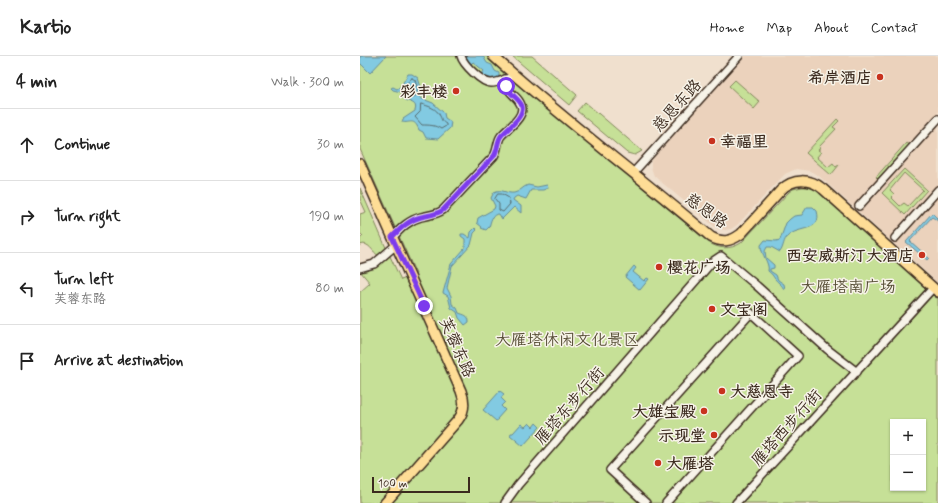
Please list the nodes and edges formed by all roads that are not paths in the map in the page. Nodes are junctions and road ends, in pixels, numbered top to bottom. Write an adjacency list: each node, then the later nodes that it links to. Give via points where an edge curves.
1 (461, 56): 5 (street, via 484,82 493,83)
2 (493, 56): 4 (main road, 慈恩路)
3 (740, 56): 8 (street, 慈恩东路)
4 (515, 76): 5 (street); 8 (main road, 慈恩路)
5 (505, 79): 12 (street, via 507,89 521,105 522,111 500,138 494,156 443,210 411,221 403,227)
6 (938, 119): 10 (street)
7 (360, 164): 12 (main road, 芙蓉东路)
8 (633, 173): 14 (main road, 慈恩路, via 711,236 726,241 741,234 785,186 798,181 814,183)
9 (938, 190): 11 (street)
10 (859, 206)
11 (895, 238)
12 (394, 241): 13 (street, via 374,264); 16 (main road, 芙蓉东路, via 461,391 464,404 458,420)
13 (360, 268)
14 (936, 290): 15 (street, 雁塔西步行街)
15 (857, 372): 17 (street, 雁塔东步行街, via 721,256 712,262); 20 (street, 雁塔西步行街)
16 (385, 503)
17 (505, 503)
18 (646, 503): 19 (street, via 610,470 751,313 798,356)
19 (666, 503)
20 (736, 503)

